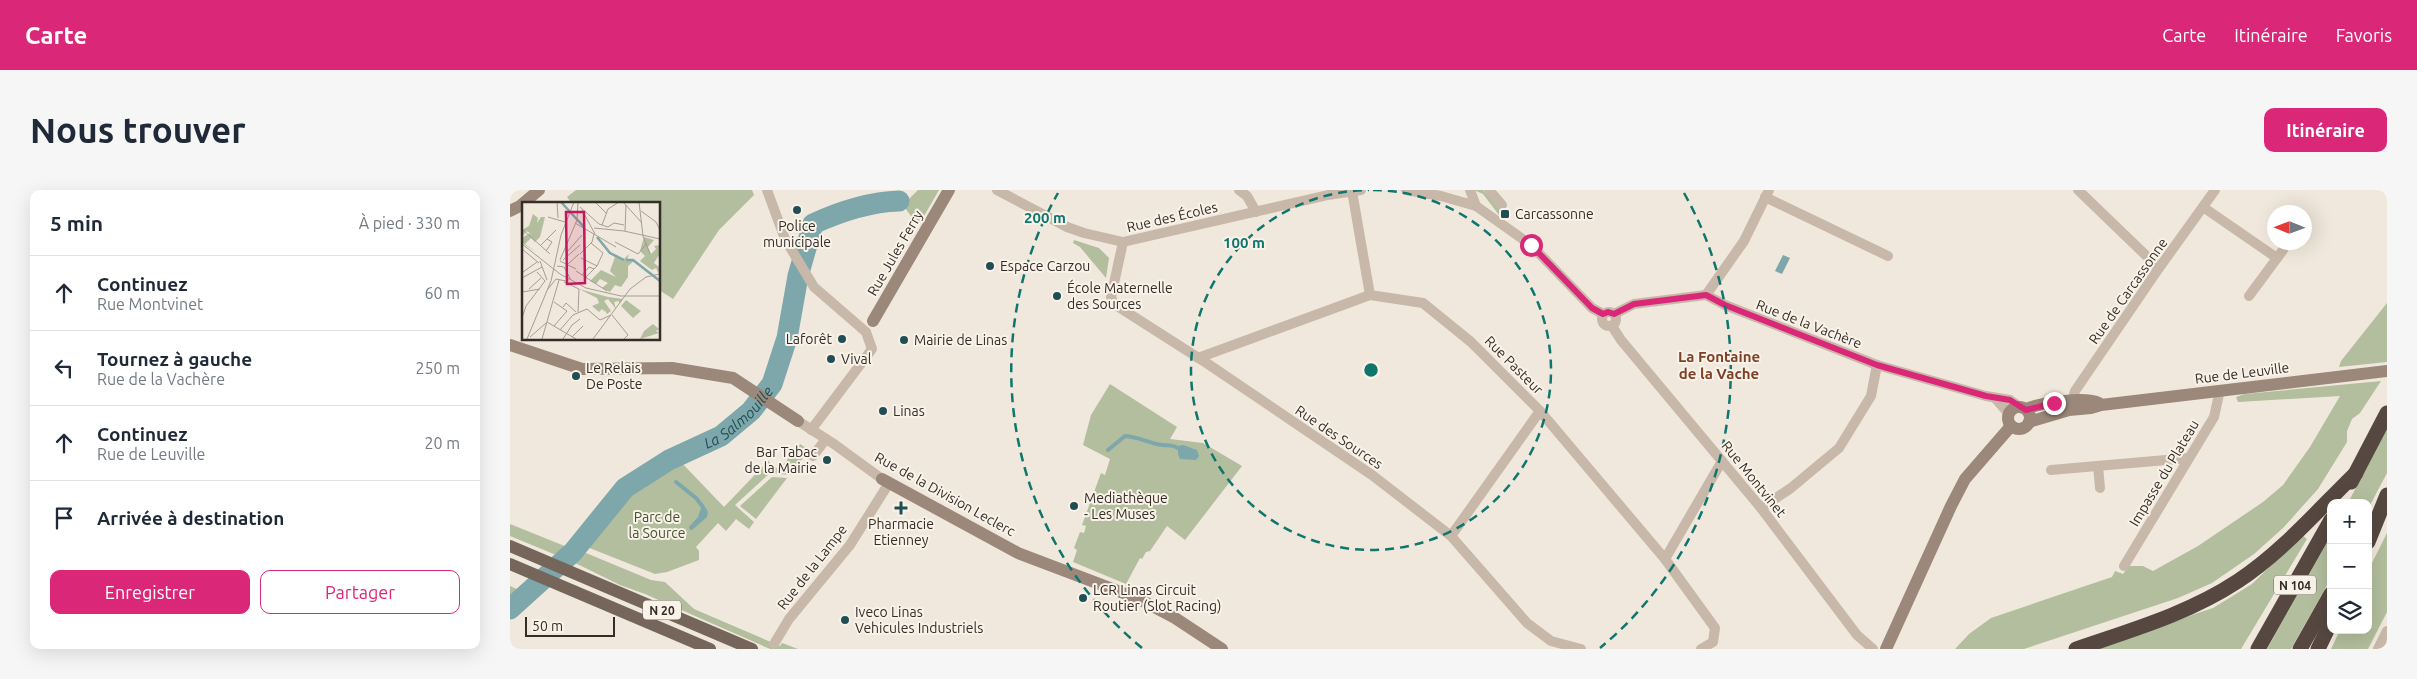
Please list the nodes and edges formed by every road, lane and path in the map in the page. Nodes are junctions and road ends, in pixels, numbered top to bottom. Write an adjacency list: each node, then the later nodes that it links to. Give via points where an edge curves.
1 (539, 190): 13 (street)
2 (767, 190): 28 (street, via 784,239 814,286)
3 (949, 190): 28 (street, Rue Jules Ferry)
4 (997, 190): 20 (street, Rue des Écoles, via 1067,227)
5 (1239, 190): 19 (street, via 1247,196)
6 (1356, 190): 19 (street, Rue des Écoles); 23 (street)
7 (1406, 190): 16 (street)
8 (1470, 190): 16 (street)
9 (1489, 190): 15 (street)
10 (2078, 190): 22 (street)
11 (2215, 190): 17 (street, Rue de Carcassonne)
12 (1767, 194): 21 (street); 24 (street, via 1744,241)
13 (525, 202)
14 (522, 204): 18 (street)
15 (1502, 205)
16 (1476, 206): 26 (street, Rue Montvinet, via 1524,239 1592,308)
17 (2203, 207): 22 (street, Rue de Carcassonne); 25 (street, via 2280,254)
18 (510, 211)
19 (1256, 212): 20 (street, Rue des Écoles)
20 (1123, 242): 31 (street, Rue des Sources, via 1111,297 1114,304)
21 (1888, 256)
22 (2159, 268): 35 (street, Rue de Carcassonne, via 2075,392)
23 (1370, 295): 31 (street, Rue Pasteur); 36 (street, Rue Pasteur, via 1423,303 1471,342)
24 (1706, 295): 27 (street, via 1634,304); 32 (street, Rue de la Vachère)
25 (2249, 296)
26 (1603, 314): 27 (street); 29 (street, Rue Montvinet, via 1603,324)
27 (1614, 314): 29 (street, via 1616,320)
28 (870, 326): 40 (street, via 872,350)
29 (1612, 326): 44 (street, Rue Montvinet)
30 (510, 345): 39 (street, Rue de la Division Leclerc, via 582,369 672,368 733,378)
31 (1198, 358): 56 (street, Rue des Sources, via 1372,475)
32 (1877, 365): 38 (street, Rue de la Vachère, via 2010,400); 52 (street, via 1871,396 1839,448)
33 (2387, 371): 34 (street, Rue de Leuville)
34 (2220, 390): 35 (street, Rue de Leuville, via 2101,404 2090,400); 43 (street, Impasse du Plateau, via 2214,417)
35 (2071, 405): 38 (street, Rue de Leuville)
36 (1540, 410): 56 (street); 58 (street, Rue Pasteur)
37 (2387, 413): 47 (highway)
38 (2019, 416): 71 (street, via 1965,479)
39 (798, 421): 40 (street, Rue de la Division Leclerc)
40 (811, 430): 41 (street, Rue de la Division Leclerc)
41 (826, 438): 42 (street); 48 (street, Rue de la Division Leclerc)
42 (812, 456)
43 (2189, 458): 45 (street); 60 (street, Impasse du Plateau)
44 (1722, 460): 52 (street, Rue Montvinet); 58 (street)
45 (2098, 466): 46 (street); 49 (street)
46 (2051, 470)
47 (2356, 473): 51 (highway); 72 (highway, via 2272,555 2239,581 2177,614)
48 (885, 481): 64 (street, Rue de la Lampe, via 850,545 789,619); 67 (street, Rue de la Division Leclerc, via 1018,553 1139,599 1176,618)
49 (2100, 488)
50 (2387, 495): 53 (highway); 55 (highway)
51 (2342, 499)
52 (1761, 508): 70 (street, Rue Montvinet, via 1857,635)
53 (2372, 521)
54 (2327, 527): 73 (highway, N 104)
55 (2372, 532)
56 (1451, 536): 68 (street, Rue des Sources, via 1527,623 1551,641)
57 (510, 546): 66 (main road, N 20)
58 (1665, 559): 69 (street, Rue Pasteur, via 1715,628 1713,642)
59 (510, 564): 65 (main road, N 20)
60 (2124, 566)
61 (2327, 601): 74 (highway, N 104)
62 (2327, 630): 75 (highway)
63 (2387, 631): 76 (street)
64 (774, 644)
65 (710, 649)
66 (752, 649)
67 (1222, 649)
68 (1581, 649)
69 (1701, 649)
70 (1874, 649)
71 (1886, 649)
72 (2076, 649)
73 (2258, 649)
74 (2300, 649)
75 (2318, 649)
76 (2378, 649)

